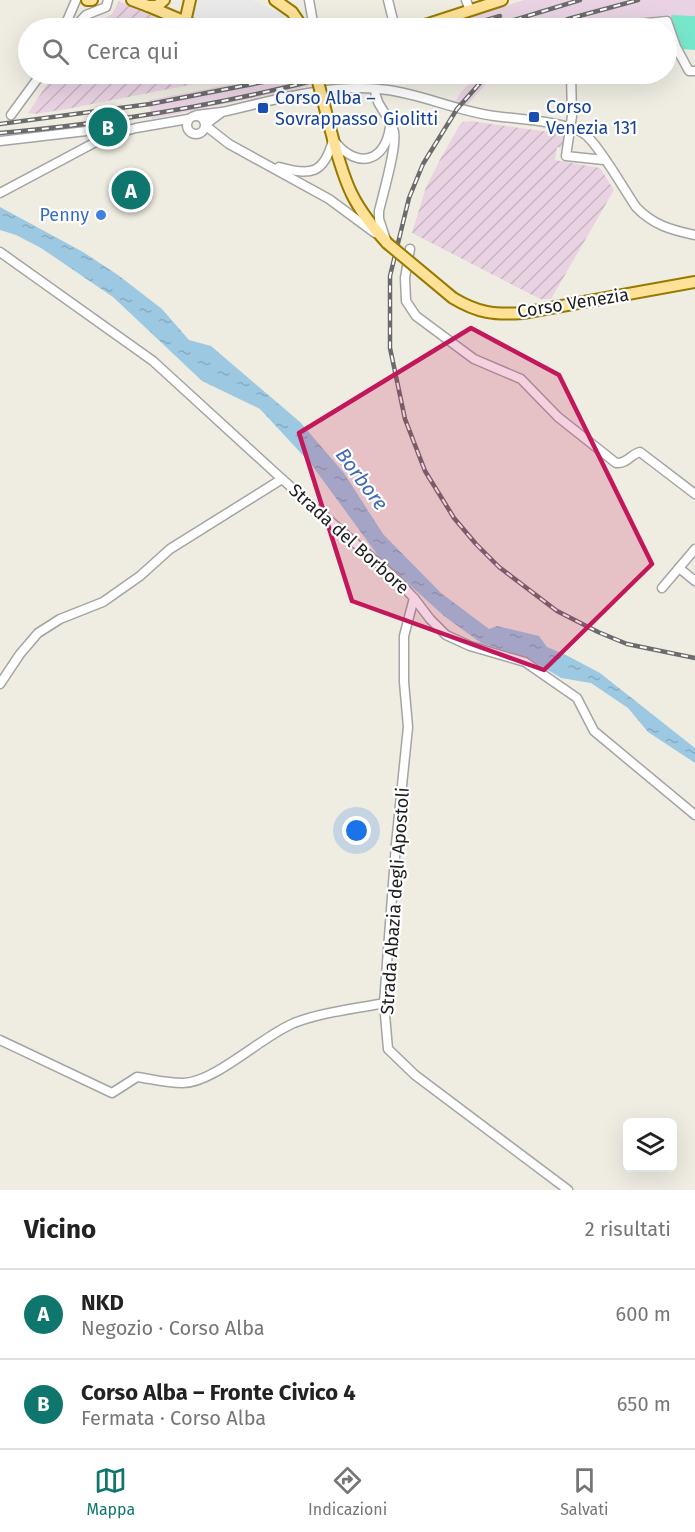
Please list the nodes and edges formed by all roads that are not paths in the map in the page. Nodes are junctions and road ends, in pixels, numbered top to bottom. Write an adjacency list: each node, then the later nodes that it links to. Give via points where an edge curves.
1 (76, 0): 14 (street)
2 (87, 0): 11 (main road)
3 (108, 0): 11 (street, via 106,7)
4 (132, 0): 13 (main road)
5 (164, 0): 13 (main road, via 158,6)
6 (189, 0): 17 (main road)
7 (275, 0): 18 (main road)
8 (309, 0): 19 (street)
9 (388, 0): 20 (street)
10 (502, 0): 12 (main road)
11 (95, 3): 15 (street)
12 (468, 5): 21 (main road)
13 (148, 6): 16 (main road)
14 (68, 18)
15 (83, 18)
16 (176, 18)
17 (186, 18)
18 (296, 18)
19 (312, 18)
20 (392, 18)
21 (439, 18)
22 (677, 46): 23 (street, via 689,71)
23 (695, 71)
24 (34, 84): 29 (street)
25 (319, 84): 38 (main road, Corso Venezia, bridge)
26 (571, 84): 34 (street)
27 (375, 88): 28 (street, via 305,93); 31 (street, via 376,100); 34 (street, via 423,97 472,113)
28 (222, 112): 30 (street); 33 (street)
29 (11, 115)
30 (192, 117): 32 (street); 33 (street, via 202,117); 35 (street)
31 (391, 123): 38 (street, via 387,143 365,159 348,155); 45 (street, via 394,138 379,219)
32 (160, 124): 35 (street); 37 (street)
33 (206, 125): 36 (street); 40 (street)
34 (570, 128): 41 (street, via 586,135); 41 (street, via 566,156)
35 (188, 130): 36 (street)
36 (199, 134): 40 (street)
37 (107, 136): 39 (street, via 102,130 95,130); 43 (street)
38 (333, 139): 42 (street, via 324,163 313,171 297,172); 45 (main road, Corso Venezia, via 353,200)
39 (0, 141)
40 (229, 144): 42 (street)
41 (604, 160): 44 (street, via 643,215 665,228)
42 (268, 164): 45 (street, via 329,199)
43 (4, 191)
44 (695, 235)
45 (387, 243): 48 (main road, Corso Venezia, bridge, via 453,298 483,312 513,314)
46 (410, 249): 50 (street, via 406,301 416,316 474,359 521,379 558,417 616,463 640,452)
47 (0, 252): 49 (street, Strada del Borbore, via 153,361)
48 (695, 282)
49 (282, 479): 55 (street, Strada del Borbore); 56 (street, via 170,549 103,602 60,619 39,633)
50 (695, 494)
51 (695, 549): 52 (street)
52 (679, 568): 53 (street); 54 (street)
53 (695, 581)
54 (662, 588)
55 (414, 598): 57 (street, Strada del Borbore, via 446,635 525,662 577,698 594,731); 58 (street, Strada Abazia degli Apostoli, via 404,636 408,727)
56 (0, 684)
57 (695, 815)
58 (384, 1003): 59 (street, via 327,1013 294,1024 262,1040 204,1080 183,1083 137,1077 112,1093); 60 (street, Strada Abazia degli Apostoli, via 388,1049 415,1075)
59 (0, 1040)
60 (567, 1190)

